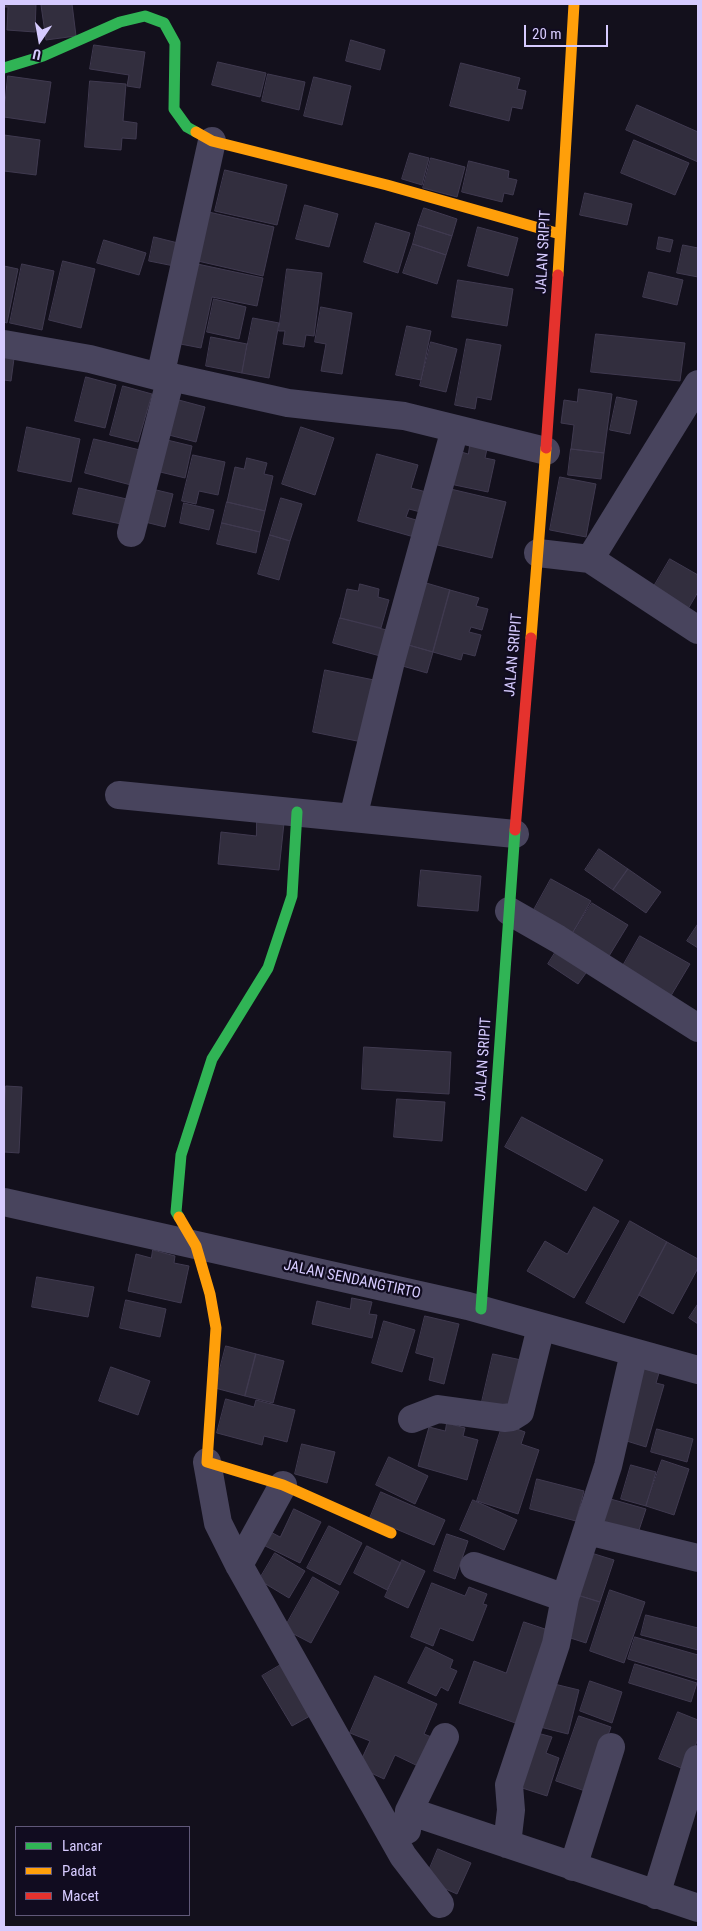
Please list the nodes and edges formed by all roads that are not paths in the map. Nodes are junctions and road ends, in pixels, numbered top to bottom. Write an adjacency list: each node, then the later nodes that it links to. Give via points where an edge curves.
1 (574, 4): 4 (street, JALAN SRIPIT)
2 (4, 68): 3 (street, via 44,56 120,22 145,16 164,24 175,43 174,109 187,127)
3 (212, 141): 4 (street, via 387,185); 6 (street)
4 (560, 234): 9 (street, JALAN SRIPIT)
5 (4, 344): 6 (street)
6 (166, 377): 8 (street, via 288,403 404,416); 10 (street)
7 (698, 384): 12 (street)
8 (455, 429): 9 (street); 16 (street, via 391,661)
9 (546, 451): 11 (street, JALAN SRIPIT)
10 (131, 533)
11 (538, 553): 12 (street); 17 (street, JALAN SRIPIT)
12 (590, 559): 13 (street)
13 (698, 630)
14 (119, 795): 15 (street)
15 (296, 812): 16 (street); 21 (street, via 292,896 268,968 212,1059 181,1155 176,1212)
16 (353, 818): 17 (street)
17 (515, 834): 18 (street, JALAN SRIPIT)
18 (509, 911): 19 (street); 22 (street, JALAN SRIPIT)
19 (698, 1028)
20 (4, 1202): 21 (street, JALAN SENDANGTIRTO)
21 (196, 1246): 22 (street, JALAN SENDANGTIRTO); 27 (street, via 216,1328)
22 (481, 1309): 23 (street, JALAN SENDANGTIRTO)
23 (541, 1327): 24 (street, JALAN SENDANGTIRTO); 26 (street, via 520,1412 504,1418 438,1409)
24 (634, 1353): 25 (street, JALAN SENDANGTIRTO); 29 (street, via 608,1466)
25 (698, 1370)
26 (412, 1419)
27 (207, 1462): 28 (street); 32 (street, via 218,1523)
28 (283, 1485): 30 (street); 32 (street)
29 (587, 1531): 31 (street); 34 (street)
30 (391, 1533)
31 (698, 1558)
32 (239, 1565): 40 (street)
33 (474, 1566): 34 (street)
34 (565, 1598): 39 (street, via 556,1644 510,1784)
35 (445, 1737): 38 (street)
36 (611, 1747): 41 (street)
37 (698, 1759): 42 (street)
38 (409, 1811): 39 (street); 40 (street)
39 (507, 1844): 41 (street)
40 (404, 1856): 43 (street)
41 (573, 1867): 42 (street)
42 (656, 1894): 44 (street)
43 (440, 1904)
44 (698, 1908)

